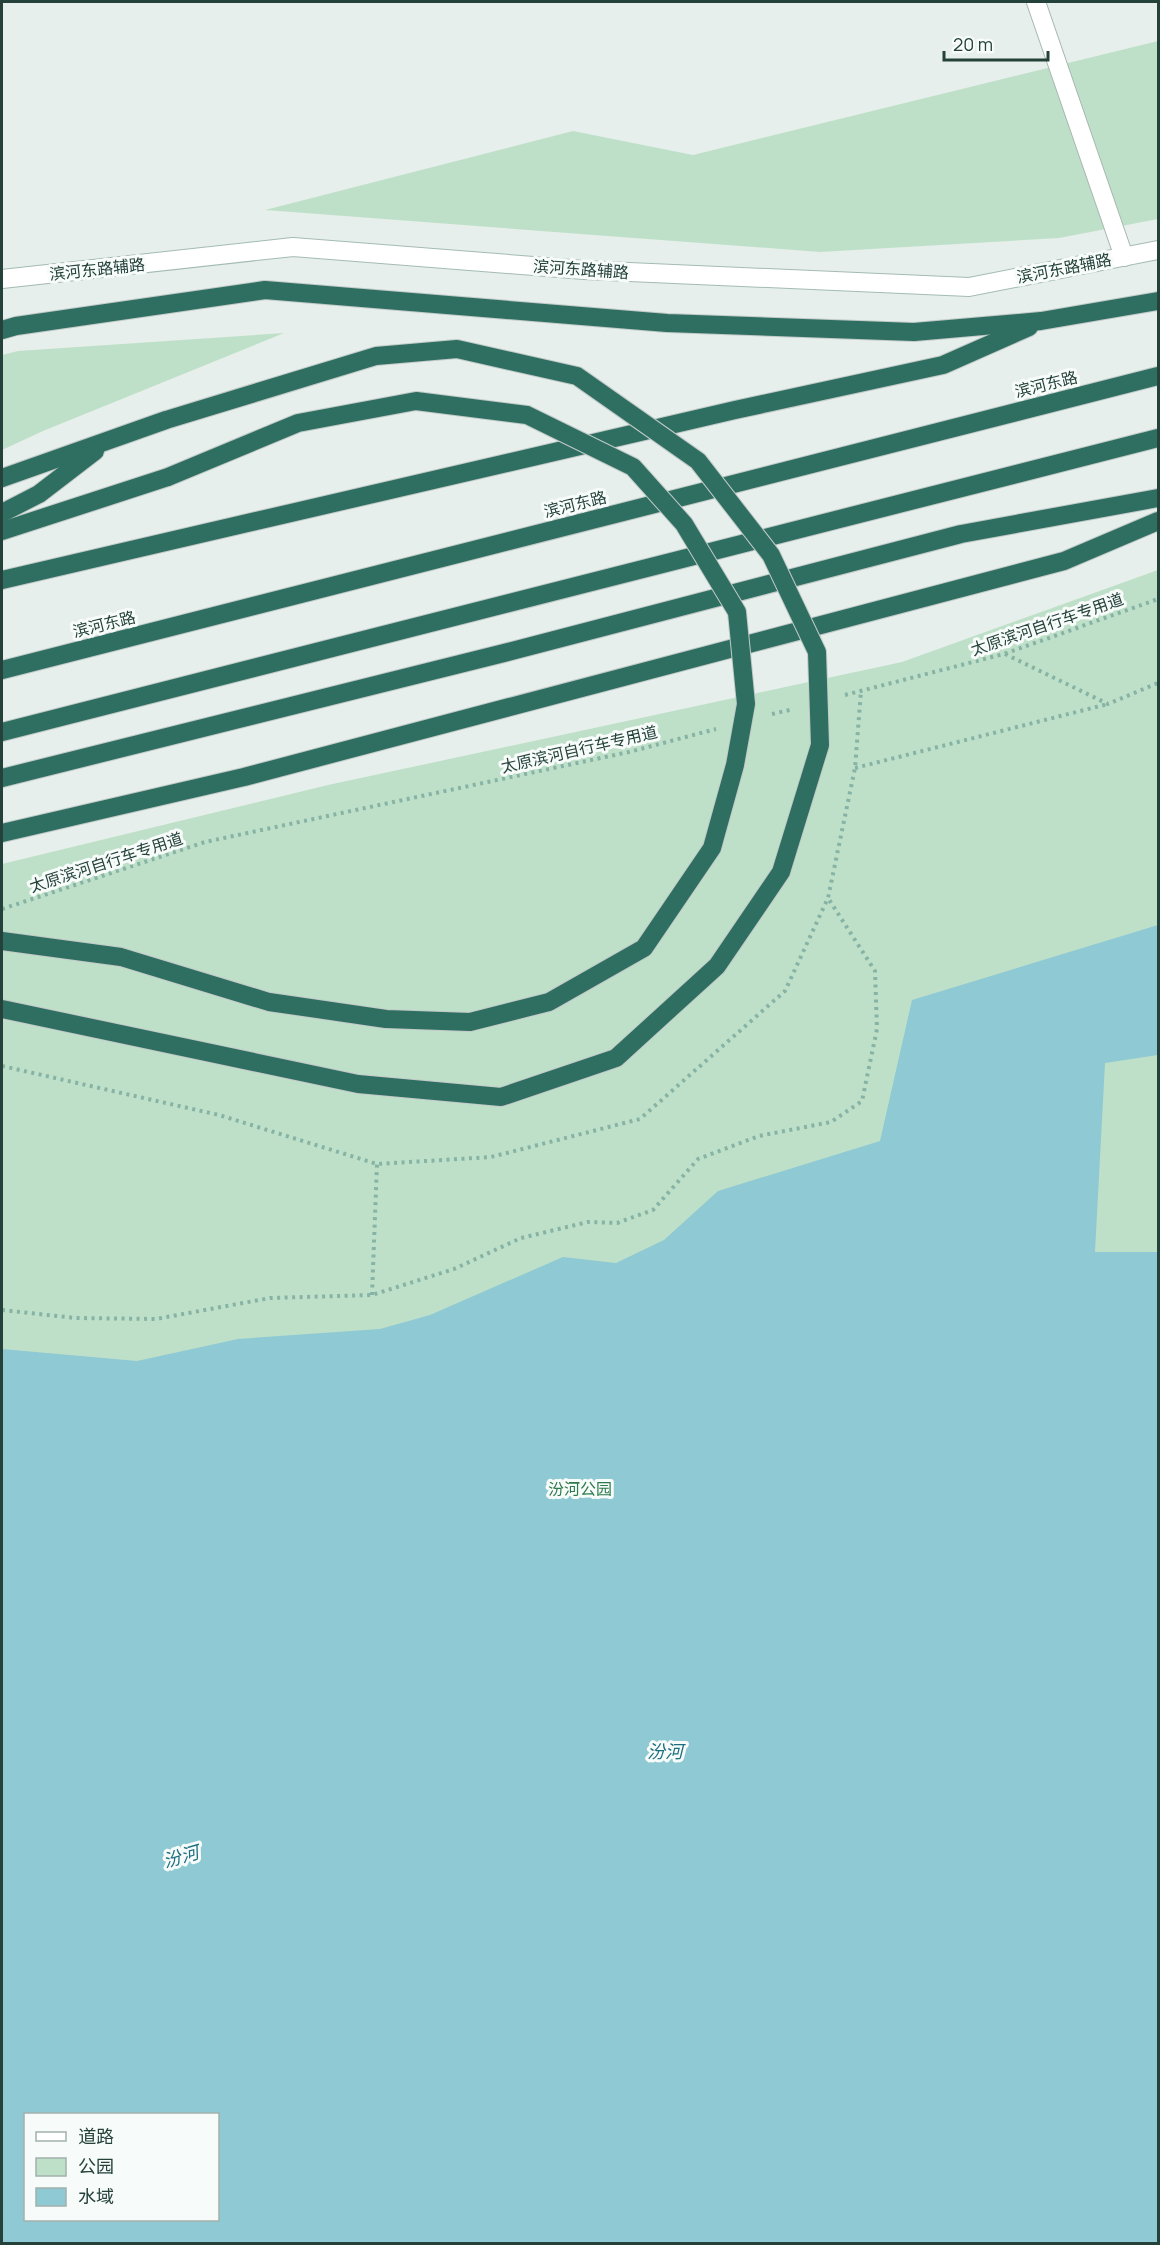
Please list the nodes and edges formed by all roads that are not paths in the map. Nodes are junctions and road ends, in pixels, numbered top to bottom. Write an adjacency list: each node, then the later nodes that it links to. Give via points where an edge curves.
1 (1036, 2): 3 (main road)
2 (1158, 250): 3 (main road, 滨河东路辅路)
3 (1124, 257): 4 (main road, 滨河东路辅路, via 969,287 584,270 293,247)
4 (2, 279)
5 (1158, 301): 6 (highway)
6 (1041, 321): 7 (highway, via 914,332 667,323 266,290); 16 (highway, via 943,365)
7 (2, 330)
8 (1158, 376): 17 (highway, 滨河东路)
9 (1158, 438): 18 (highway)
10 (109, 440): 11 (highway); 13 (highway, via 39,494); 22 (highway, bridge, via 376,356 456,349 577,376 698,461 771,555 818,652 820,745 781,872 717,966 616,1058 501,1097 358,1084)
11 (2, 478)
12 (1158, 498): 19 (highway, via 960,534)
13 (2, 513)
14 (1158, 521): 20 (highway, via 1064,561 244,777)
15 (2, 531): 21 (highway, bridge, via 168,477 298,423 416,401 527,415 633,467 684,524 737,612 746,704 735,765 712,848 644,948 549,1002 470,1022 386,1019 268,1002 121,957)
16 (2, 580)
17 (2, 670)
18 (2, 732)
19 (2, 778)
20 (2, 833)
21 (2, 941)
22 (2, 1009)

